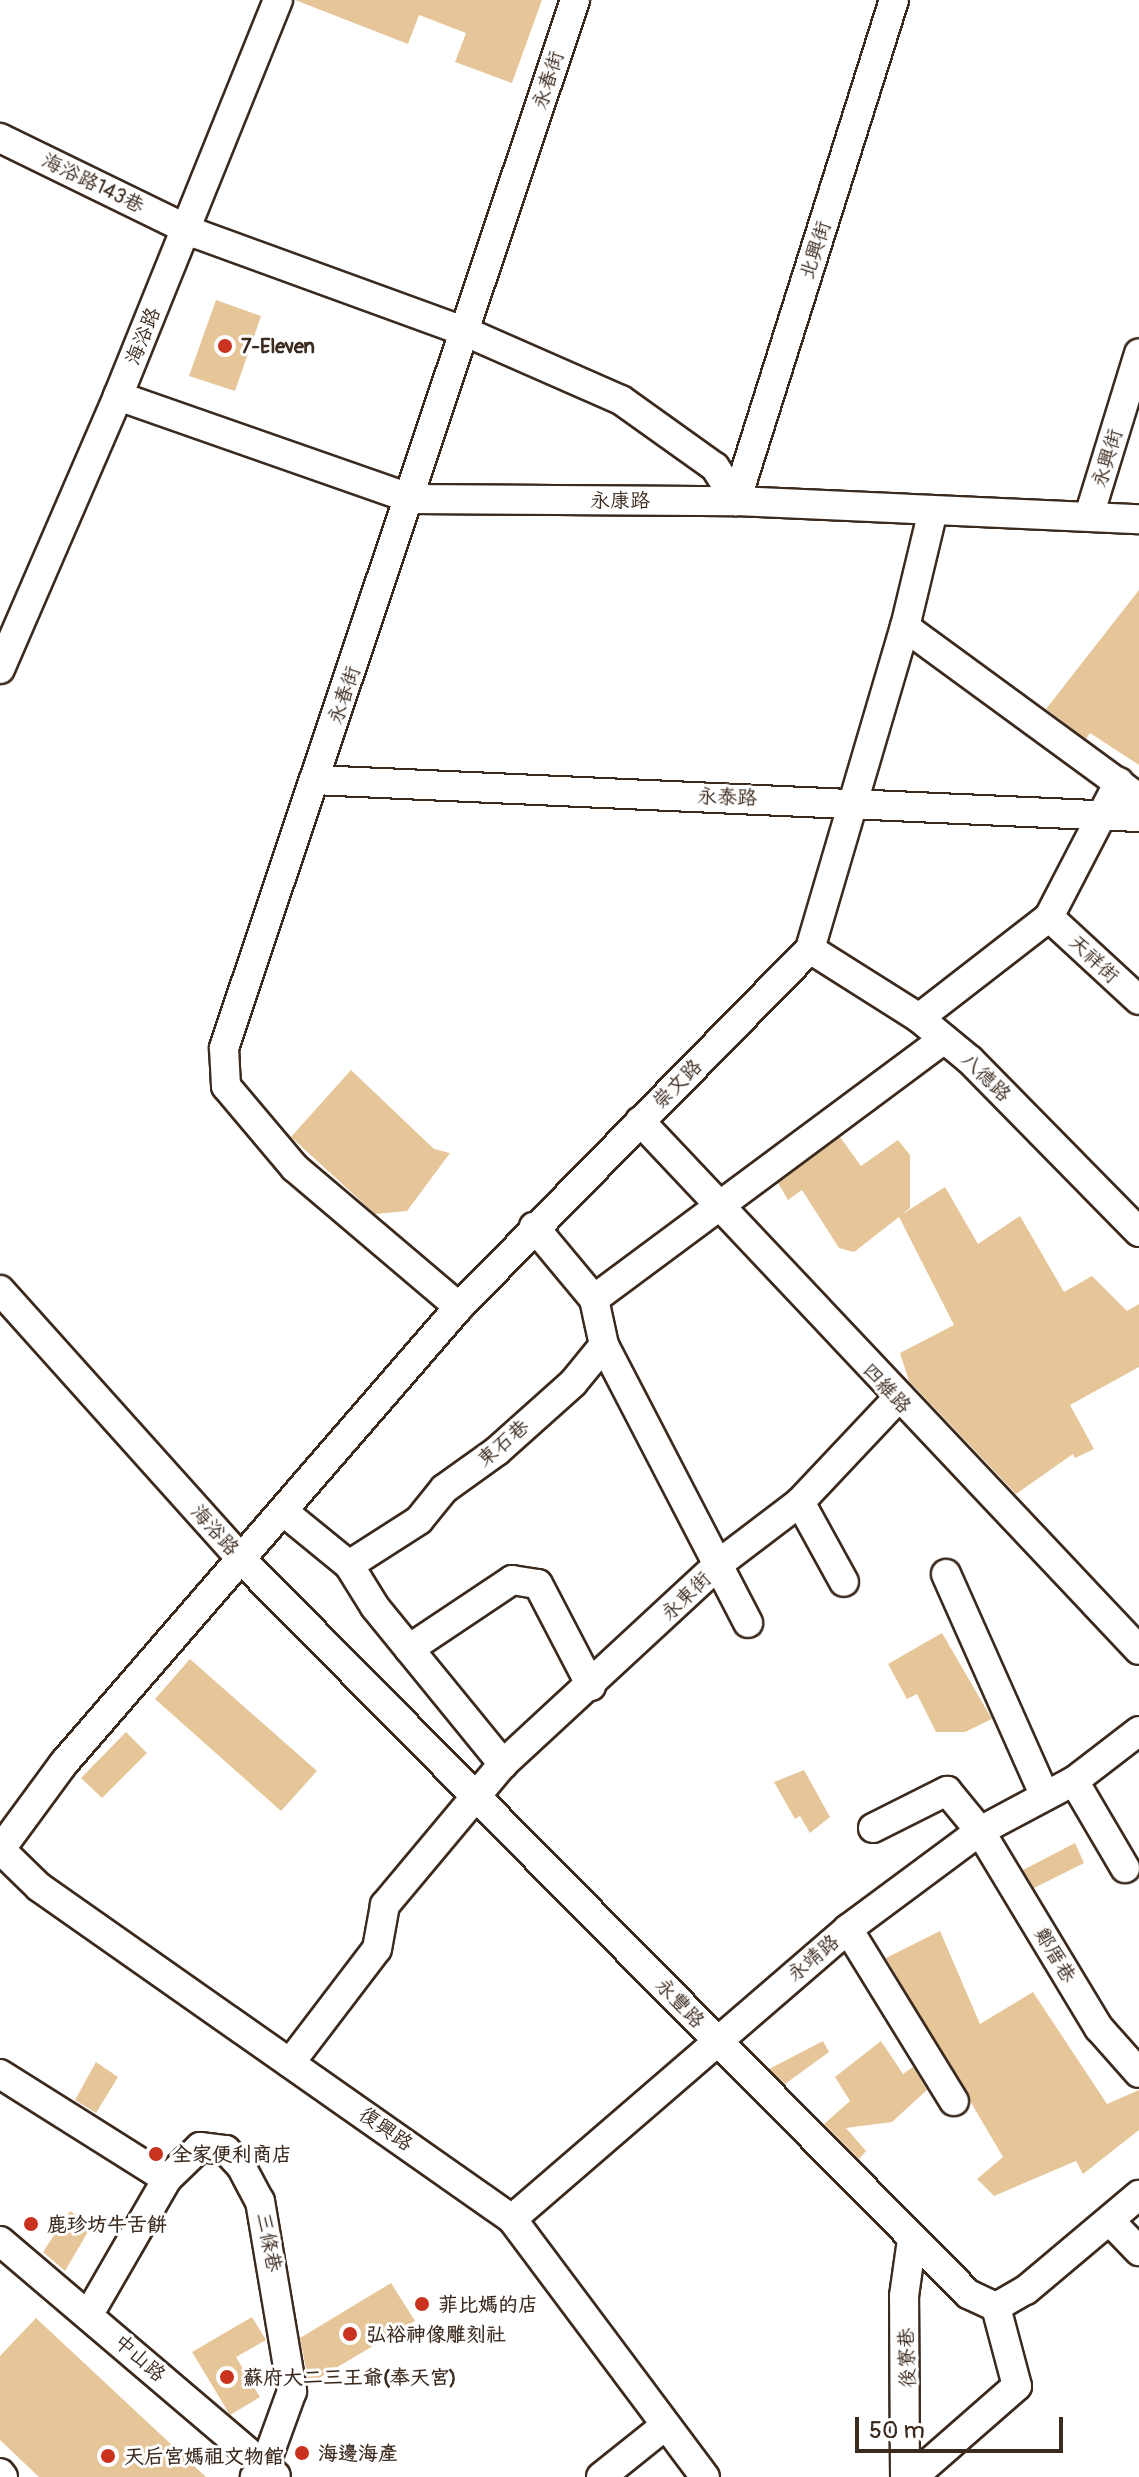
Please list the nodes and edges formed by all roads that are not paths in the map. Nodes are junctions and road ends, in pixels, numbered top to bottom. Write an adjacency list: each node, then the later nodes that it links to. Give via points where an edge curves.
1 (278, 0): 5 (street, 海浴路)
2 (575, 0): 6 (street, 永春街)
3 (894, 0): 10 (street, 北興街)
4 (0, 138): 5 (street, 海浴路143巷)
5 (186, 229): 6 (street, 海浴路143巷); 8 (street, 海浴路)
6 (466, 332): 9 (street, 永春街); 10 (street, 海浴路143巷, via 621,400 715,467)
7 (1139, 353): 12 (street, 永興街)
8 (118, 396): 9 (street, 永康路); 15 (street, 海浴路)
9 (412, 499): 10 (street, 永康路); 16 (street, 永春街)
10 (736, 501): 11 (street, 永康路)
11 (933, 510): 12 (street, 永康路); 14 (street, 崇文路)
12 (1089, 516): 13 (street, 永康路)
13 (1139, 519)
14 (905, 627): 17 (street); 18 (street, 崇文路)
15 (0, 669)
16 (314, 780): 18 (street, 永泰路); 32 (street, 永春街, via 224,1048 226,1086 295,1168)
17 (1129, 790): 19 (street)
18 (852, 802): 19 (street, 永泰路); 22 (street, 崇文路)
19 (1101, 815): 20 (street, 永泰路); 21 (street)
20 (1139, 817)
21 (1049, 917): 23 (street, 天祥街); 24 (street)
22 (810, 949): 24 (street, 八德路); 26 (street, 崇文路)
23 (1139, 1000)
24 (919, 1018): 25 (street, 八德路)
25 (944, 1039): 27 (street); 29 (street, 八德路)
26 (640, 1121): 27 (street, 四維路); 28 (street, 崇文路)
27 (717, 1206): 31 (street); 34 (street, 四維路)
28 (534, 1227): 31 (street); 32 (street, 崇文路)
29 (1139, 1232)
30 (0, 1290): 37 (street, 海浴路)
31 (594, 1299): 33 (street)
32 (459, 1307): 36 (street, 崇文路)
33 (604, 1345): 38 (street); 39 (street, 東石巷, via 573,1383 497,1451 444,1489 419,1520)
34 (897, 1399): 35 (street, 永東街); 44 (street, 四維路)
35 (800, 1502): 38 (street, 永東街); 41 (street)
36 (284, 1512): 37 (street, 崇文路); 39 (street)
37 (243, 1561): 50 (street, 永豐路); 53 (street, 海浴路, via 64,1763)
38 (720, 1563): 42 (street); 45 (street, 永東街)
39 (349, 1565): 43 (street)
40 (946, 1574): 49 (street)
41 (844, 1582)
42 (748, 1623)
43 (409, 1649): 45 (street, via 512,1580 538,1584); 47 (street)
44 (1139, 1650)
45 (591, 1686): 47 (street, 永東街)
46 (1139, 1731): 48 (street, 永靖路)
47 (503, 1764): 50 (street, 永東街)
48 (1074, 1781): 49 (street, 永靖路); 54 (street)
49 (1044, 1794): 52 (street, 永靖路)
50 (476, 1796): 56 (street, 永豐路); 57 (street, via 385,1905 377,1949)
51 (873, 1828): 52 (street, 鄭厝巷, via 947,1791)
52 (980, 1831): 55 (street, 永靖路); 58 (street, 鄭厝巷, via 1099,2028)
53 (0, 1850): 57 (street, 復興路, via 39,1887)
54 (1125, 1868)
55 (848, 1929): 56 (street, 永靖路); 60 (street)
56 (716, 2040): 63 (street, 永靖路); 65 (street, 永豐路)
57 (290, 2063): 63 (street, 復興路)
58 (1139, 2073)
59 (0, 2074): 61 (street)
60 (954, 2101)
61 (167, 2179): 69 (street); 71 (street, 三條巷, via 200,2147 226,2150 260,2201 292,2391)
62 (1139, 2195): 64 (street)
63 (512, 2219): 70 (street, 復興路)
64 (1110, 2221): 67 (street); 68 (street, via 1026,2290)
65 (912, 2240): 68 (street, 永豐路, via 968,2294); 74 (street, 後寮巷, via 904,2296)
66 (3, 2250): 69 (street, 中山路)
67 (1139, 2251)
68 (996, 2307): 75 (street, via 1017,2386)
69 (89, 2314): 71 (street, 中山路)
70 (666, 2425): 72 (street); 73 (street, 復興路)
71 (266, 2473)
72 (601, 2477)
73 (705, 2477)
74 (905, 2477)
75 (913, 2477)

